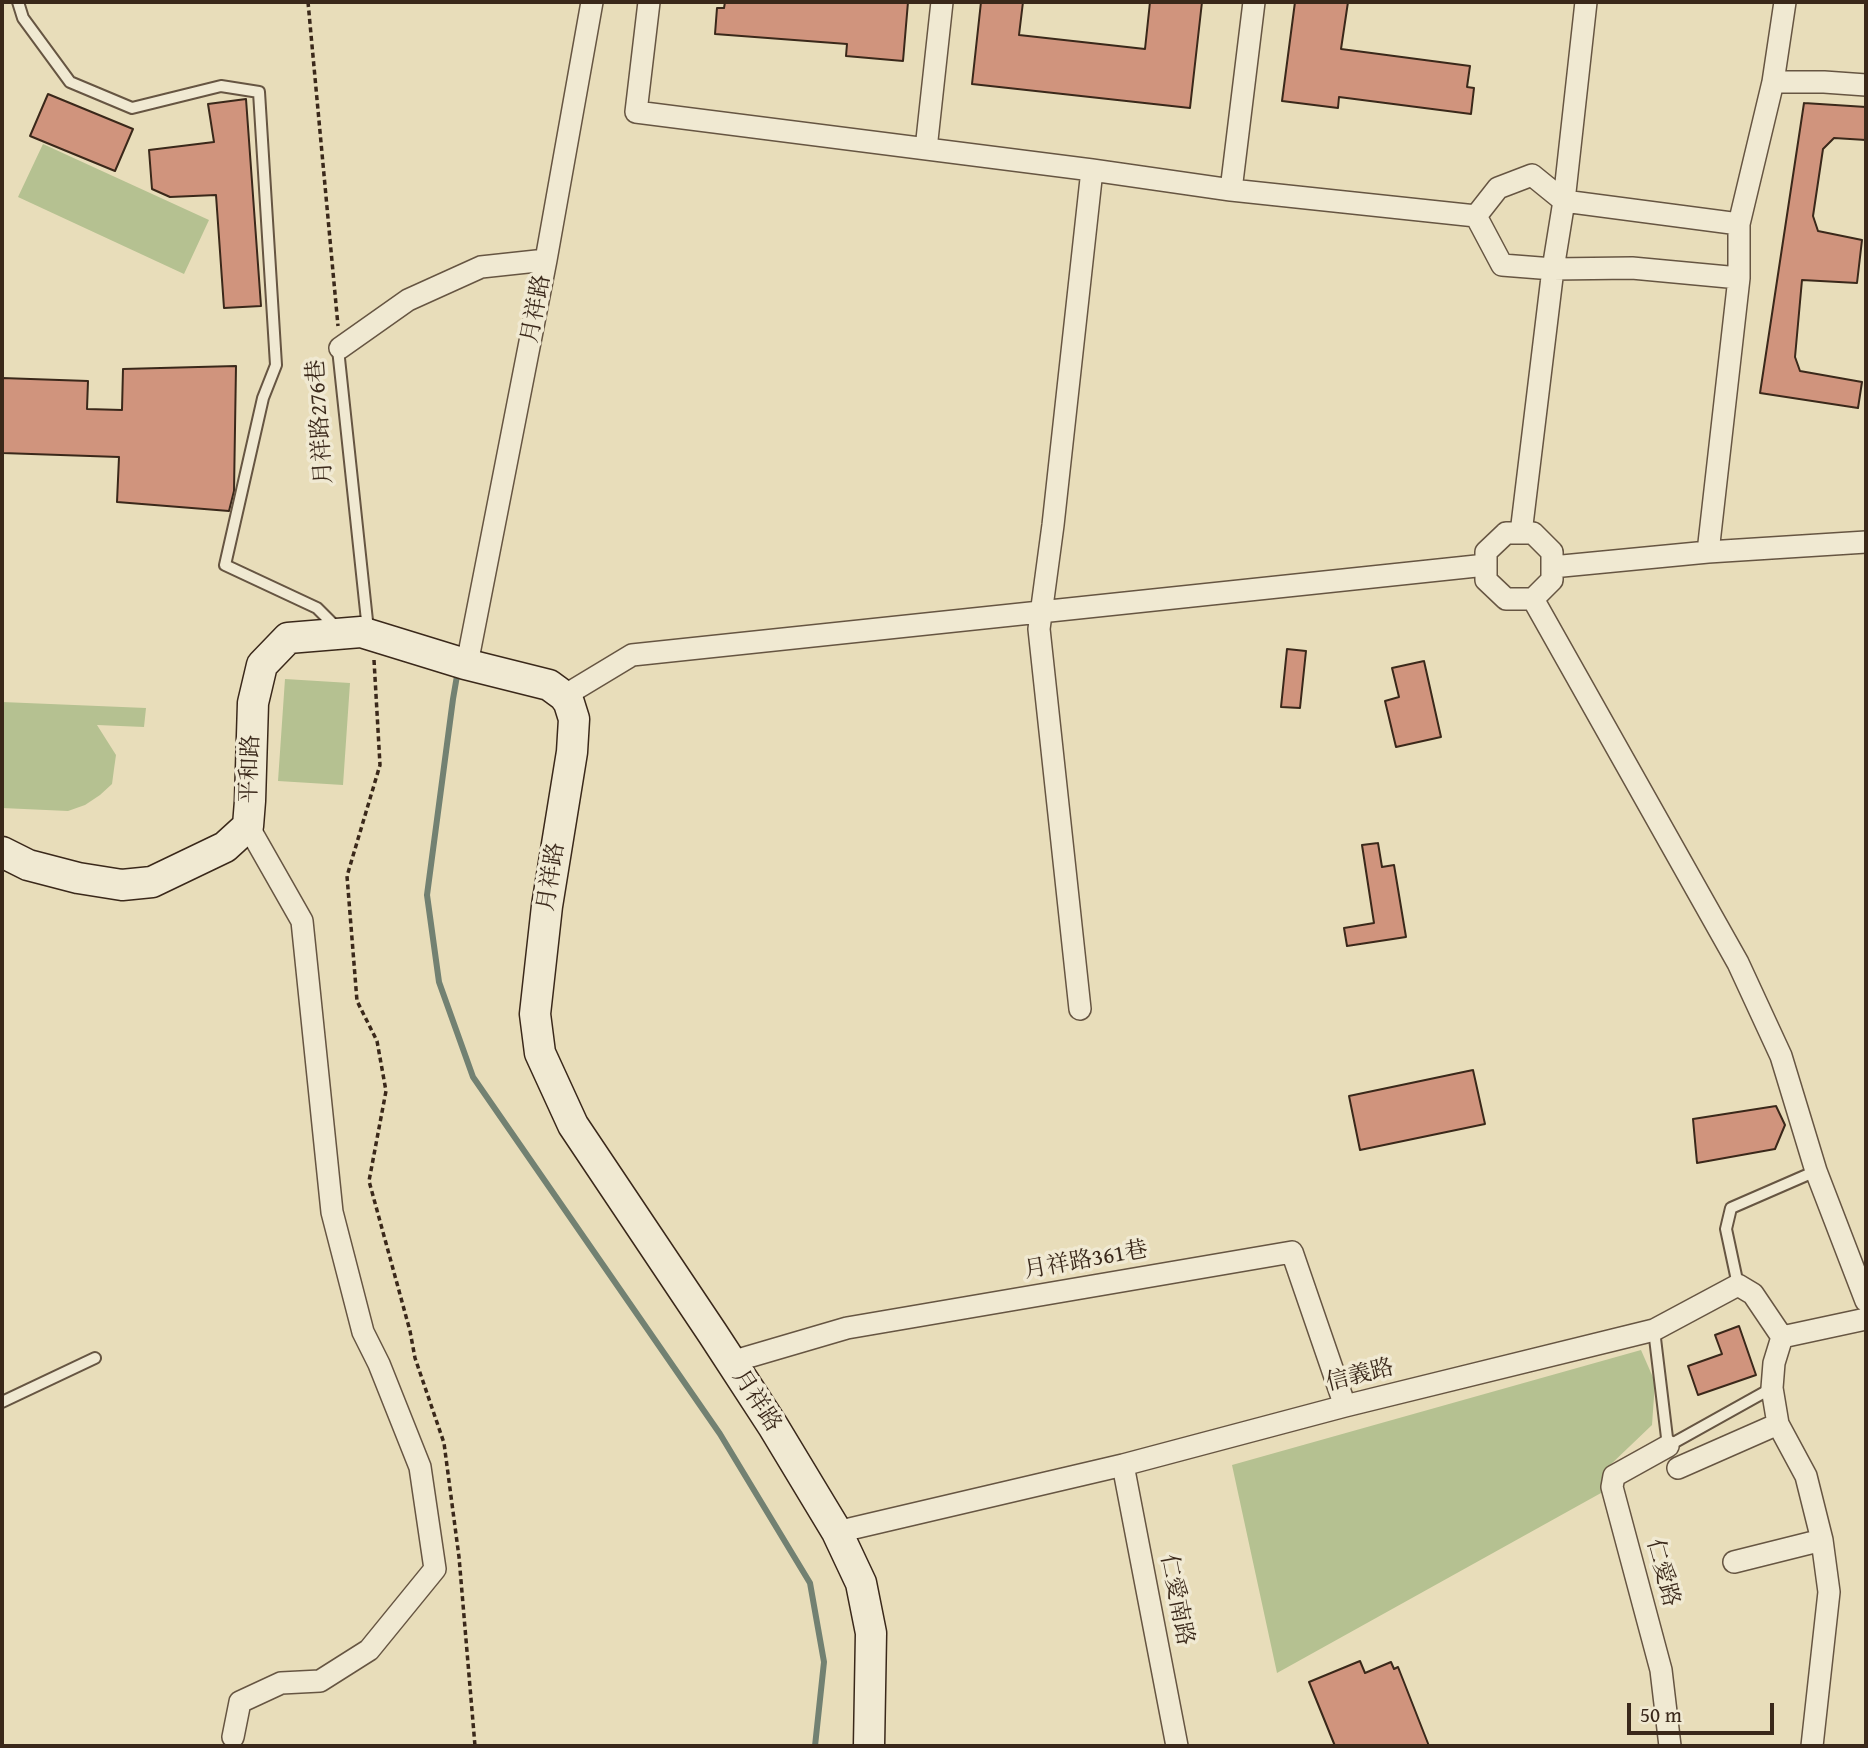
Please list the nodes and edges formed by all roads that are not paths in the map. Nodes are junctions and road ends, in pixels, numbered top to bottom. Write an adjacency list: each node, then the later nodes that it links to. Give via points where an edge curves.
1 (18, 2): 27 (lane, via 23,18 70,82 132,108 221,86 259,92 276,365 263,398 225,565)
2 (592, 2): 16 (street, 月祥路)
3 (649, 2): 10 (street, via 636,112)
4 (942, 2): 10 (street)
5 (1254, 2): 12 (street)
6 (1586, 2): 13 (street)
7 (1785, 2): 8 (street)
8 (1773, 82): 9 (street); 15 (street)
9 (1866, 85)
10 (926, 149): 11 (street)
11 (1092, 170): 12 (street); 26 (street)
12 (1231, 190): 14 (street)
13 (1564, 201): 14 (street, via 1532,175 1497,188); 15 (street); 17 (street)
14 (1476, 216): 17 (street, via 1502,265)
15 (1739, 225): 18 (street)
16 (540, 261): 19 (street, 月祥路276巷, via 481,267 408,300); 28 (street, 月祥路)
17 (1553, 269): 18 (street, via 1632,268); 20 (street)
18 (1739, 278): 22 (street)
19 (340, 348): 27 (lane, 月祥路276巷)
20 (1521, 533): 23 (street, via 1506,533 1486,552); 24 (street, via 1533,533 1552,552)
21 (1866, 542): 22 (street)
22 (1708, 552): 24 (street)
23 (1486, 565): 25 (street, via 1486,580 1506,599); 26 (street)
24 (1552, 567): 25 (street, via 1552,580)
25 (1533, 599): 33 (street, via 1738,963 1781,1056)
26 (1041, 613): 29 (street, via 632,655); 32 (street, via 1039,629)
27 (361, 634): 28 (street, 平和路); 30 (street, 平和路, via 288,638 262,665 253,703)
28 (461, 662): 29 (street, via 550,685)
29 (564, 696): 40 (street, 月祥路, via 574,719 572,752 535,1014 540,1053 573,1125)
30 (248, 826): 31 (street, 平和路, via 225,847 152,882 122,885 78,878 28,865); 51 (street, via 302,921 332,1212 363,1332 420,1467 435,1569 369,1650 320,1681 281,1683 240,1702)
31 (2, 852)
32 (1080, 1009)
33 (1816, 1171): 34 (lane, via 1731,1208 1726,1229); 35 (street)
34 (1738, 1286): 37 (street, 信義路); 38 (street, via 1753,1294)
35 (1866, 1301)
36 (1866, 1319): 38 (street)
37 (1654, 1329): 43 (street, 信義路); 45 (lane)
38 (1782, 1337): 41 (street)
39 (95, 1359): 42 (lane)
40 (731, 1362): 43 (street, 月祥路361巷, via 847,1328 1292,1252); 48 (street, 月祥路)
41 (1772, 1388): 44 (street); 45 (lane, 仁愛路)
42 (2, 1402)
43 (1345, 1406): 46 (street, 信義路)
44 (1777, 1424): 47 (street); 49 (street, via 1806,1476)
45 (1668, 1446): 54 (street, 仁愛路, via 1614,1476 1612,1488 1661,1671)
46 (1123, 1465): 48 (street, 信義路); 53 (street, 仁愛南路)
47 (1678, 1468)
48 (837, 1532): 52 (street, 月祥路, via 862,1583 871,1633)
49 (1822, 1540): 50 (street); 55 (street, via 1829,1592)
50 (1734, 1562)
51 (233, 1737)
52 (869, 1746)
53 (1177, 1746)
54 (1670, 1746)
55 (1812, 1746)

